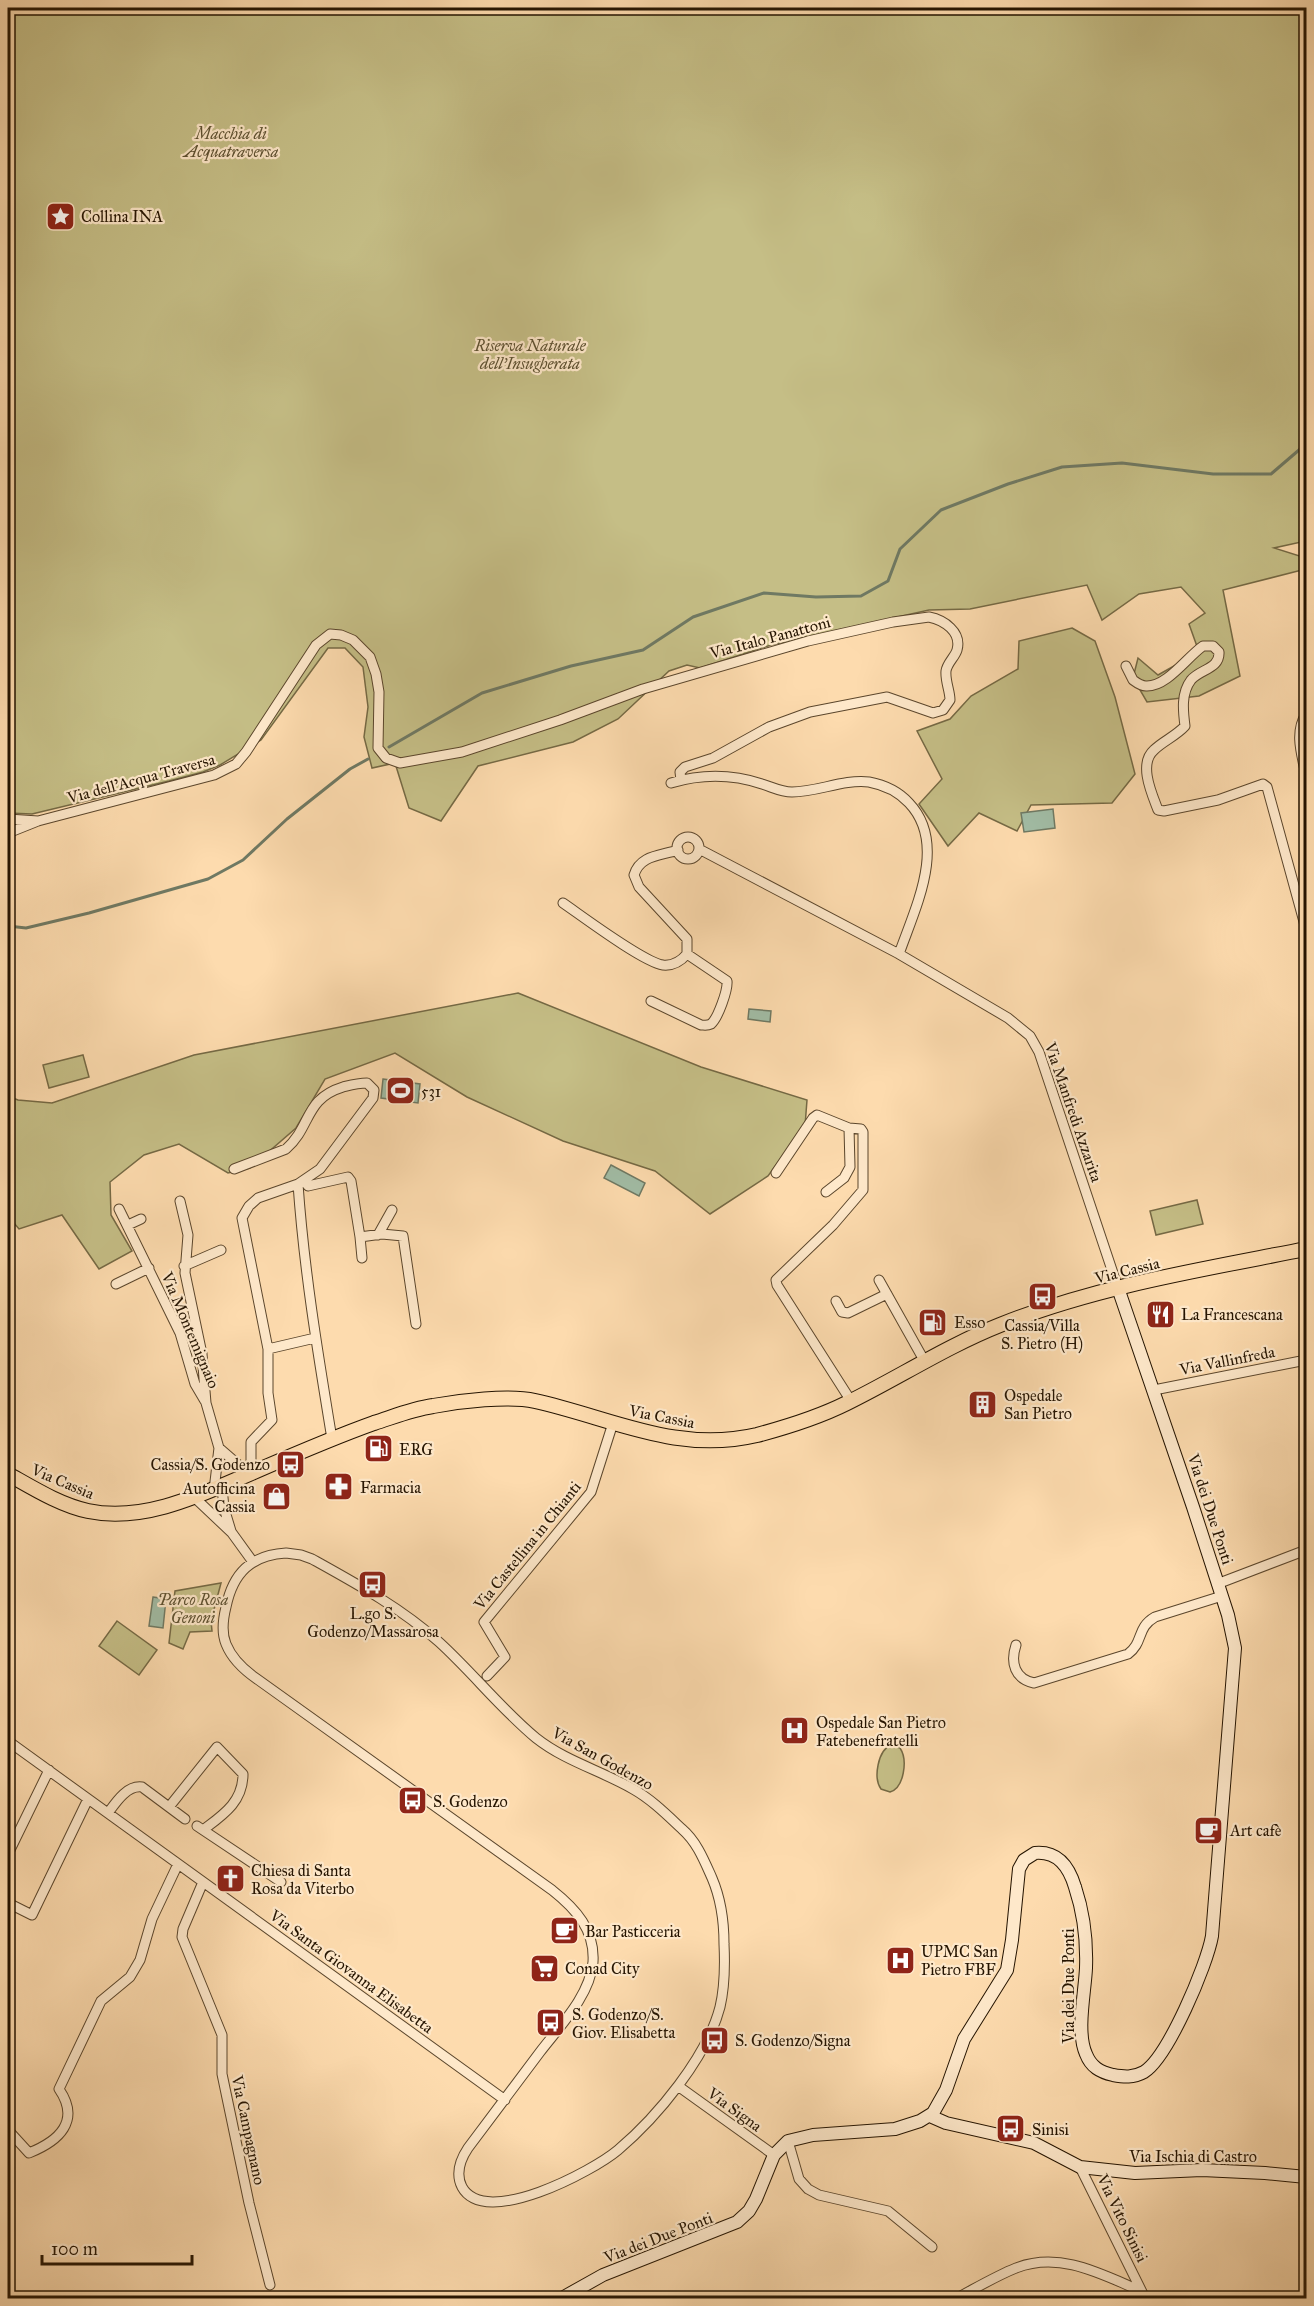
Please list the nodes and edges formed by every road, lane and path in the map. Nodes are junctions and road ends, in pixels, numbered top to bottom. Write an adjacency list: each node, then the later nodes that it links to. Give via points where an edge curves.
1 (326, 635): 6 (street, Via dell'Acqua Traversa, via 232,767 205,778); 13 (street, Via Italo Panattoni, via 353,640 372,662 379,692 379,751 388,760 407,762 462,752 643,689 849,631 929,617 940,620 954,632 958,643 946,670 950,700 946,708 933,713 888,697 810,712 769,727 713,758 685,767 676,781 696,777 740,778 793,792 869,782 903,796 921,819 928,846 924,876)
2 (1126, 666): 11 (street, via 1133,680 1146,687 1173,674 1203,646 1213,646 1219,652 1215,665 1201,671 1186,688 1185,726 1152,751 1148,784 1158,810 1164,811 1218,800 1263,784 1267,787)
3 (1306, 714): 4 (street, via 1300,745)
4 (1306, 775)
5 (8, 819): 6 (street, Via dell'Acqua Traversa)
6 (38, 822): 7 (street, Via dell'Acqua Traversa)
7 (8, 832)
8 (699, 849): 9 (street, via 687,859); 9 (street, via 696,840 686,837 680,841); 13 (street)
9 (678, 850): 12 (street, via 644,860 634,878 684,936)
10 (562, 903): 12 (street, via 659,964 674,964)
11 (1306, 929)
12 (687, 954): 14 (street, via 727,981 712,1021 701,1025)
13 (899, 954): 34 (street, Via Manfredi Azzarita, via 1014,1022 1036,1044)
14 (651, 1001)
15 (849, 1128): 17 (street, via 817,1115); 19 (street, via 848,1173); 43 (street, via 857,1127 863,1132 863,1190 776,1280)
16 (234, 1169): 18 (street, via 286,1149 328,1092 359,1083 371,1085 373,1098 320,1169)
17 (776, 1173)
18 (301, 1182): 26 (street, via 308,1186 348,1177); 38 (street, via 301,1236); 39 (street, via 258,1198 242,1218)
19 (826, 1192)
20 (180, 1201): 30 (street, Via Montemignaio, via 188,1235)
21 (119, 1209): 24 (street, Via Montemignaio)
22 (392, 1210): 25 (street)
23 (141, 1219): 24 (street)
24 (128, 1226): 31 (street, Via Montemignaio)
25 (378, 1235): 26 (street); 37 (street, via 403,1236)
26 (360, 1237): 29 (street)
27 (1306, 1249): 34 (main road, Via Cassia)
28 (222, 1250): 30 (street, Via Montemignaio)
29 (362, 1258)
30 (184, 1266): 44 (street, Via Montemignaio, via 201,1346)
31 (149, 1268): 33 (street, Via Montemignaio); 44 (street, Via Montemignaio)
32 (879, 1280): 35 (street)
33 (116, 1284)
34 (1118, 1288): 41 (main road, Via Cassia, via 1001,1324); 42 (street, Via dei Due Ponti)
35 (887, 1294): 36 (street, via 848,1313 842,1312); 41 (street)
36 (836, 1301)
37 (416, 1324)
38 (315, 1338): 39 (street); 46 (street)
39 (267, 1349): 49 (street, via 272,1420 251,1442)
40 (1306, 1360): 42 (street, Via Vallinfreda)
41 (925, 1362): 43 (main road, Via Cassia)
42 (1154, 1390): 55 (street, Via dei Due Ponti)
43 (851, 1401): 45 (main road, Via Cassia, via 788,1426 723,1440 679,1440)
44 (206, 1403): 47 (street, Via Montemignaio)
45 (613, 1423): 46 (main road, Via Cassia, via 532,1400 483,1401 419,1408); 58 (street, Via Castellina in Chianti, via 591,1492 484,1622 506,1657)
46 (332, 1439): 49 (main road, Via Cassia)
47 (219, 1448): 49 (street); 50 (street, Via Montemignaio)
48 (8, 1474): 51 (main road, Via Cassia, via 68,1505 100,1513 135,1512)
49 (250, 1474): 50 (main road, Via Cassia)
50 (218, 1488): 51 (main road, Via Cassia); 52 (street, Via Montemignaio)
51 (195, 1498): 52 (street)
52 (232, 1533): 54 (street)
53 (1306, 1550): 55 (street)
54 (253, 1562): 70 (street, Via San Godenzo, via 274,1554 301,1555 398,1608 448,1650 511,1716 545,1745 635,1790 691,1838 720,1900 724,1970 714,2023); 71 (street, Via San Godenzo, via 233,1584 223,1618 226,1644 239,1664 565,1900 584,1922 593,1962 588,1980)
55 (1217, 1584): 56 (street, Via dei Due Ponti)
56 (1222, 1596): 57 (street, via 1155,1617 1146,1623 1128,1654 1034,1683 1026,1682 1016,1671 1012,1656); 72 (street, Via dei Due Ponti, via 1235,1656 1212,1936 1205,1966 1164,2050 1150,2067 1130,2077 1102,2072 1090,2062 1082,2043 1087,1946 1079,1898 1064,1864 1051,1855 1035,1853 1019,1869 1006,1970 964,2039 946,2090)
57 (1016, 1645)
58 (487, 1676)
59 (8, 1741): 60 (street, Via Santa Giovanna Elisabetta)
60 (49, 1770): 61 (street, Via Santa Giovanna Elisabetta); 65 (street)
61 (88, 1799): 63 (street, Via Santa Giovanna Elisabetta); 69 (street, via 32,1915)
62 (169, 1807): 63 (street, via 138,1786 127,1791); 64 (street); 68 (street, via 217,1748 243,1774 243,1785 240,1796 224,1814 200,1828)
63 (108, 1813): 66 (street, Via Santa Giovanna Elisabetta)
64 (185, 1819)
65 (8, 1854)
66 (178, 1864): 67 (street, Via Santa Giovanna Elisabetta); 73 (street, via 152,1919 140,1960 130,1977 101,2001 59,2089 70,2107 67,2125 47,2146 29,2153)
67 (203, 1882): 71 (street, Via Santa Giovanna Elisabetta); 79 (street, Via Campagnano, via 182,1936 222,2035 222,2074)
68 (281, 1882)
69 (8, 1904)
70 (678, 2086): 71 (street, Via San Godenzo, via 638,2132 603,2161 557,2184 505,2202 487,2202 465,2191 458,2172 466,2151); 75 (street, Via Signa)
71 (505, 2100)
72 (930, 2116): 74 (street, via 895,2129 813,2134); 76 (street, Via Vito Sinisi, via 1035,2143)
73 (8, 2130)
74 (788, 2141): 75 (street, Via dei Due Ponti); 78 (street, via 800,2179 808,2189 888,2211)
75 (774, 2156): 81 (street, Via dei Due Ponti, via 753,2205 737,2222 603,2275)
76 (1080, 2167): 77 (street, Via Ischia di Castro, via 1136,2173 1202,2170); 80 (street, Via Vito Sinisi)
77 (1306, 2177)
78 (932, 2247)
79 (270, 2285)
80 (1143, 2295): 82 (street, via 1097,2272 1068,2263 1048,2262 1015,2268)
81 (562, 2298)
82 (957, 2298)

